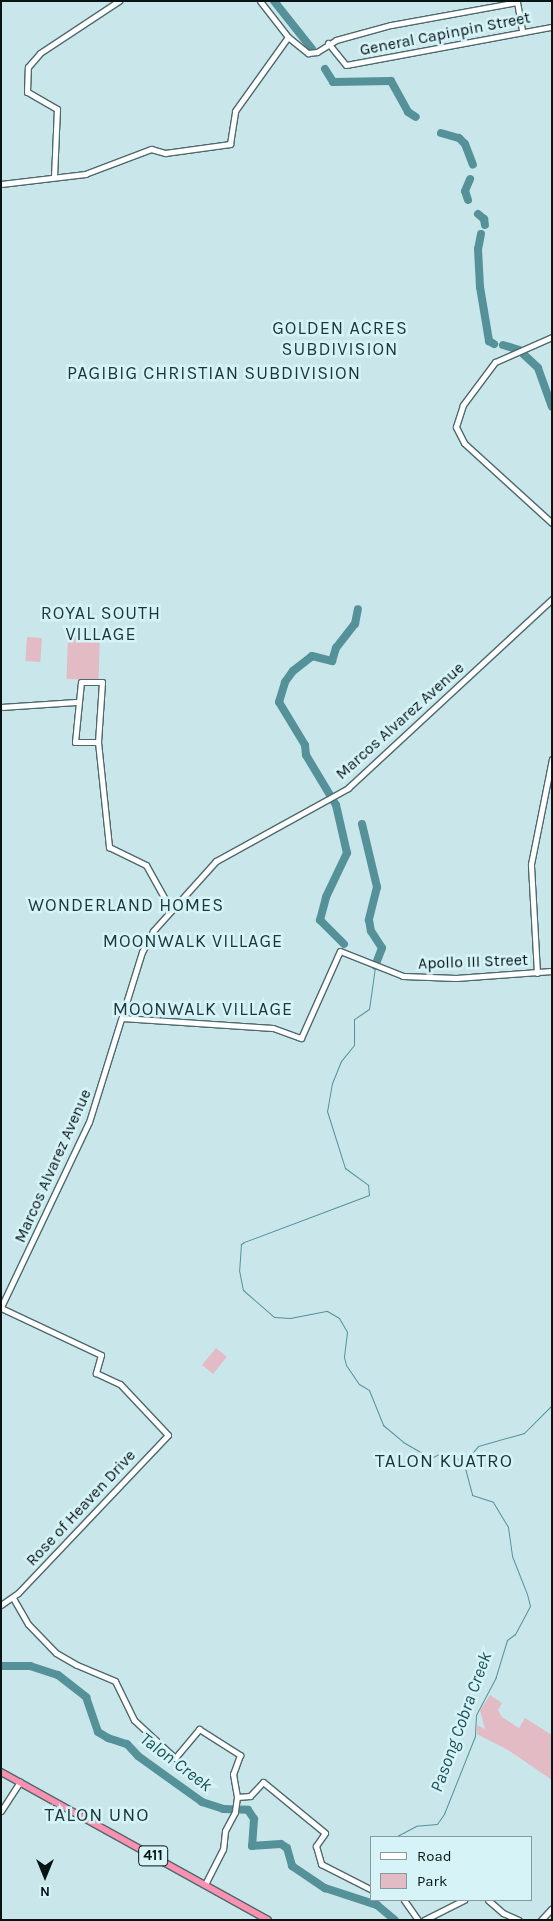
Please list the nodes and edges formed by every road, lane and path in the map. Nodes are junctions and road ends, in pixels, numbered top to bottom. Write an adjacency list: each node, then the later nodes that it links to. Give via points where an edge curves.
1 (119, 1): 8 (street, via 40,53 28,67 27,92 57,110)
2 (260, 1): 6 (street)
3 (517, 2): 5 (street); 7 (street, via 391,25)
4 (552, 27): 5 (street, General Capinpin Street)
5 (522, 31): 7 (street, General Capinpin Street, via 343,64)
6 (288, 38): 7 (street, via 315,53); 8 (street, via 235,111 230,144 165,153 151,149 85,174)
7 (328, 43)
8 (54, 177): 9 (street)
9 (1, 184)
10 (552, 336): 11 (street, via 495,362 459,412 456,428 464,443)
11 (552, 523)
12 (552, 599): 17 (street, Marcos Alvarez Avenue, via 348,788 216,861)
13 (76, 702): 14 (street); 15 (street, via 75,742); 15 (street, via 80,682 102,682)
14 (1, 707)
15 (98, 742): 17 (street, via 109,847 146,865)
16 (552, 759): 18 (street, via 531,864)
17 (171, 910): 20 (street, Marcos Alvarez Avenue, via 146,943)
18 (537, 972): 19 (street, Apollo III Street); 20 (street, Apollo III Street, via 456,978 402,976 340,951 301,1038 273,1028)
19 (552, 972)
20 (122, 1018): 21 (street, Marcos Alvarez Avenue, via 89,1122)
21 (1, 1308): 22 (street, Rose of Heaven Drive, via 101,1355 96,1374 120,1384 168,1435)
22 (13, 1598): 23 (street, Rose of Heaven Drive); 26 (street, via 28,1624 56,1653 88,1671 115,1681 140,1726 175,1758 199,1729 240,1755 233,1774)
23 (1, 1605)
24 (1, 1772): 25 (highway, 411)
25 (20, 1782): 27 (street); 28 (highway, 411)
26 (237, 1796): 28 (street, via 222,1849); 29 (street, via 250,1796 262,1782 268,1786 325,1833 316,1846 321,1864)
27 (1, 1811)
28 (204, 1884): 34 (highway, 411)
29 (370, 1889)
30 (405, 1901): 35 (street)
31 (462, 1901): 36 (street)
32 (489, 1901): 37 (street, via 502,1913)
33 (552, 1908): 38 (street)
34 (268, 1920)
35 (418, 1920)
36 (424, 1920)
37 (519, 1920)
38 (541, 1920)

